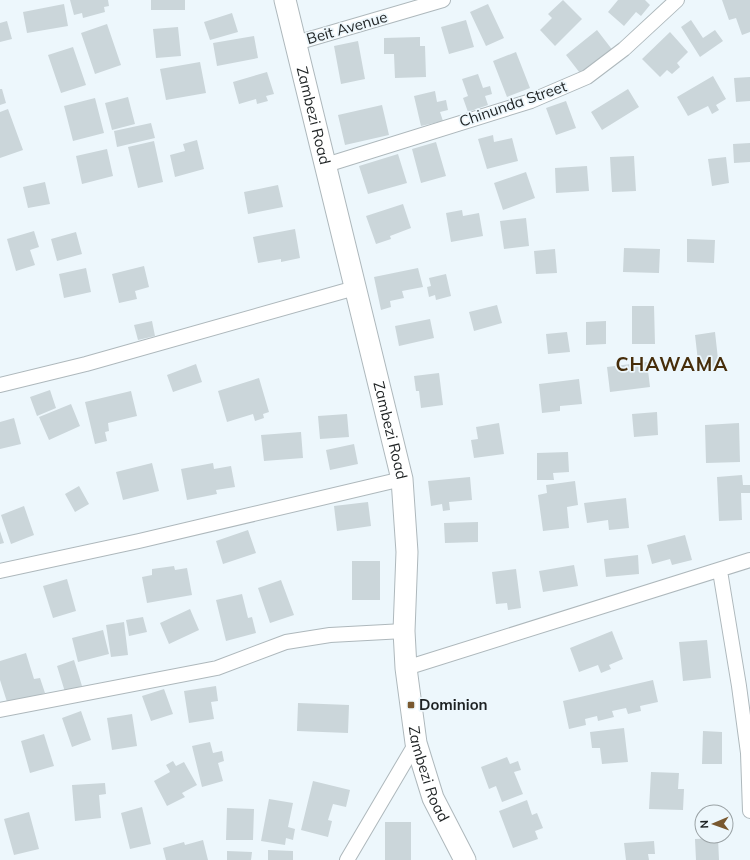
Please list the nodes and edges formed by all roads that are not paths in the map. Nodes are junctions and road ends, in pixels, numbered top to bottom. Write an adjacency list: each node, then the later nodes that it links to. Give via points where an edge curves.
1 (286, 0): 4 (street, Zambezi Road)
2 (443, 0): 4 (street, Beit Avenue)
3 (677, 0): 5 (street, Chinunda Street, via 624,49 588,77 531,101)
4 (296, 43): 5 (street, Zambezi Road)
5 (326, 165): 6 (street, Zambezi Road)
6 (355, 288): 7 (street, via 86,364); 8 (street, Zambezi Road)
7 (0, 384)
8 (402, 479): 10 (street, via 139,542); 12 (street, Zambezi Road, via 407,552)
9 (750, 560): 11 (street)
10 (0, 571)
11 (720, 571): 13 (street); 14 (street)
12 (404, 631): 13 (street, Zambezi Road); 15 (street, via 330,635 286,642 217,668)
13 (406, 668): 16 (street, Zambezi Road)
14 (745, 685): 17 (street)
15 (0, 710)
16 (416, 744): 18 (street); 19 (street, Zambezi Road, via 433,798)
17 (750, 811)
18 (347, 860)
19 (465, 860)

